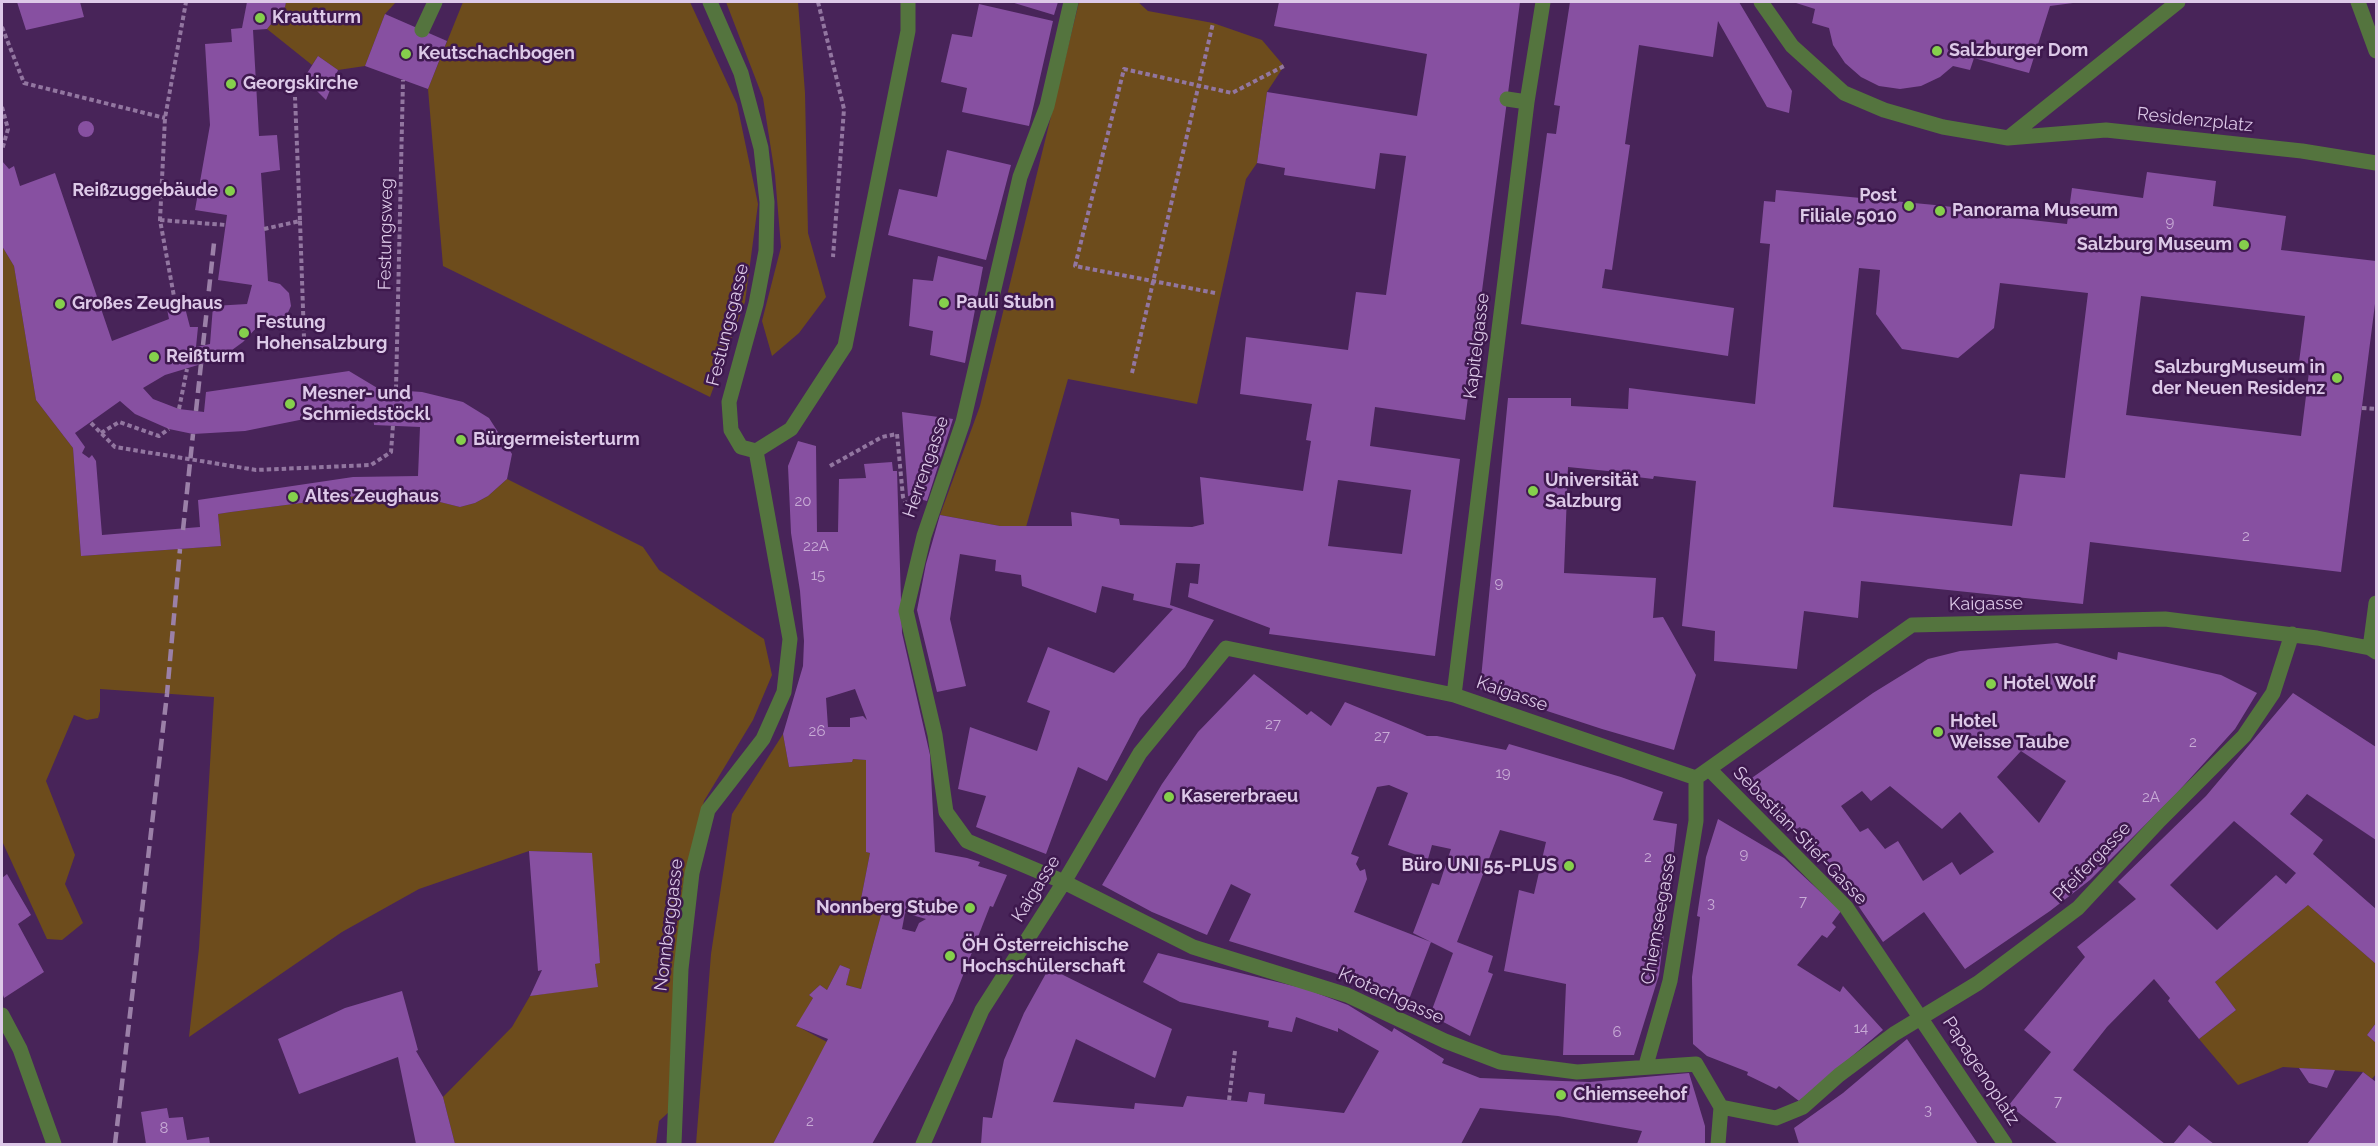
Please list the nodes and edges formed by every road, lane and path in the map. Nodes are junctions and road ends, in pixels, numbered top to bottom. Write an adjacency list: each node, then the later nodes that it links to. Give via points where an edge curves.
1 (186, 2): 22 (path)
2 (435, 2): 13 (street)
3 (710, 2): 45 (street, Festungsgasse, via 741,73 760,148 767,202 766,251 756,304 729,402 731,430 741,447)
4 (818, 2): 30 (path, via 844,109)
5 (908, 2): 45 (street, via 908,31 845,346 791,429)
6 (1071, 2): 53 (street, Herrengasse, via 1047,106 1020,177 963,422 924,536 906,611 935,735 946,812 967,841)
7 (1543, 2): 20 (street, Kapitelgasse)
8 (1761, 2): 23 (street, Residenzplatz, via 1792,46 1844,93 1884,110 1943,127)
9 (2178, 2): 23 (street)
10 (2358, 2): 14 (street)
11 (1213, 23): 17 (path)
12 (2, 27): 22 (path, via 24,83)
13 (422, 30)
14 (2376, 51)
15 (1284, 66): 17 (path, via 1233,93)
16 (403, 80): 37 (path, Festungsweg)
17 (1196, 84): 31 (path); 31 (path, via 1124,69 1075,266)
18 (295, 97): 27 (path)
19 (1507, 99): 20 (street)
20 (1527, 102): 51 (street, Kapitelgasse)
21 (2, 107): 24 (path, via 8,129)
22 (165, 118): 26 (path)
23 (2008, 138): 25 (street, Residenzplatz, via 2106,130)
24 (2, 150)
25 (2376, 163)
26 (160, 220): 28 (path); 33 (path)
27 (300, 221): 29 (path); 34 (path)
28 (226, 225)
29 (264, 229)
30 (832, 262)
31 (1152, 280): 32 (path); 36 (path)
32 (1215, 293)
33 (175, 302)
34 (304, 338)
35 (187, 369): 39 (path)
36 (1132, 373)
37 (396, 389)
38 (2362, 408): 40 (path)
39 (179, 409)
40 (2376, 409)
41 (91, 423): 44 (path)
42 (393, 425): 44 (path, via 391,452 370,465 256,470 115,447)
43 (169, 429): 44 (path, via 159,436 119,422)
44 (101, 433)
45 (756, 451): 61 (street, Nonnberggasse, via 790,639 784,692 763,739 708,810 692,873 681,969)
46 (830, 466): 47 (path, via 882,437 897,434)
47 (903, 497)
48 (2376, 603): 50 (street)
49 (2292, 634): 50 (street, Kaigasse); 52 (street, Kaigasse, via 2165,619 1912,625); 55 (street, Pfeifergasse, via 2273,693 2244,736 2078,908 1978,983)
50 (2373, 650)
51 (1454, 695): 52 (street, Kaigasse); 53 (street, Kaigasse, via 1226,648 1140,753)
52 (1703, 774): 55 (street, Sebastian-Stief-Gasse, via 1846,907); 57 (street, Chiemseegasse, via 1670,981)
53 (1064, 882): 57 (street, Krotachgasse, via 1193,947 1347,995 1500,1062 1577,1072); 62 (street, Kaigasse, via 982,1010)
54 (2, 1015): 60 (street, via 20,1049)
55 (1923, 1018): 59 (street, Pfeifergasse, via 1839,1075 1803,1107 1776,1118); 64 (street, Papagenoplatz)
56 (1234, 1051): 58 (path)
57 (1646, 1065): 59 (street, Krotachgasse, via 1696,1064)
58 (1229, 1100)
59 (1721, 1107): 63 (street)
60 (54, 1144)
61 (674, 1144)
62 (923, 1144)
63 (1718, 1144)
64 (2006, 1144)

